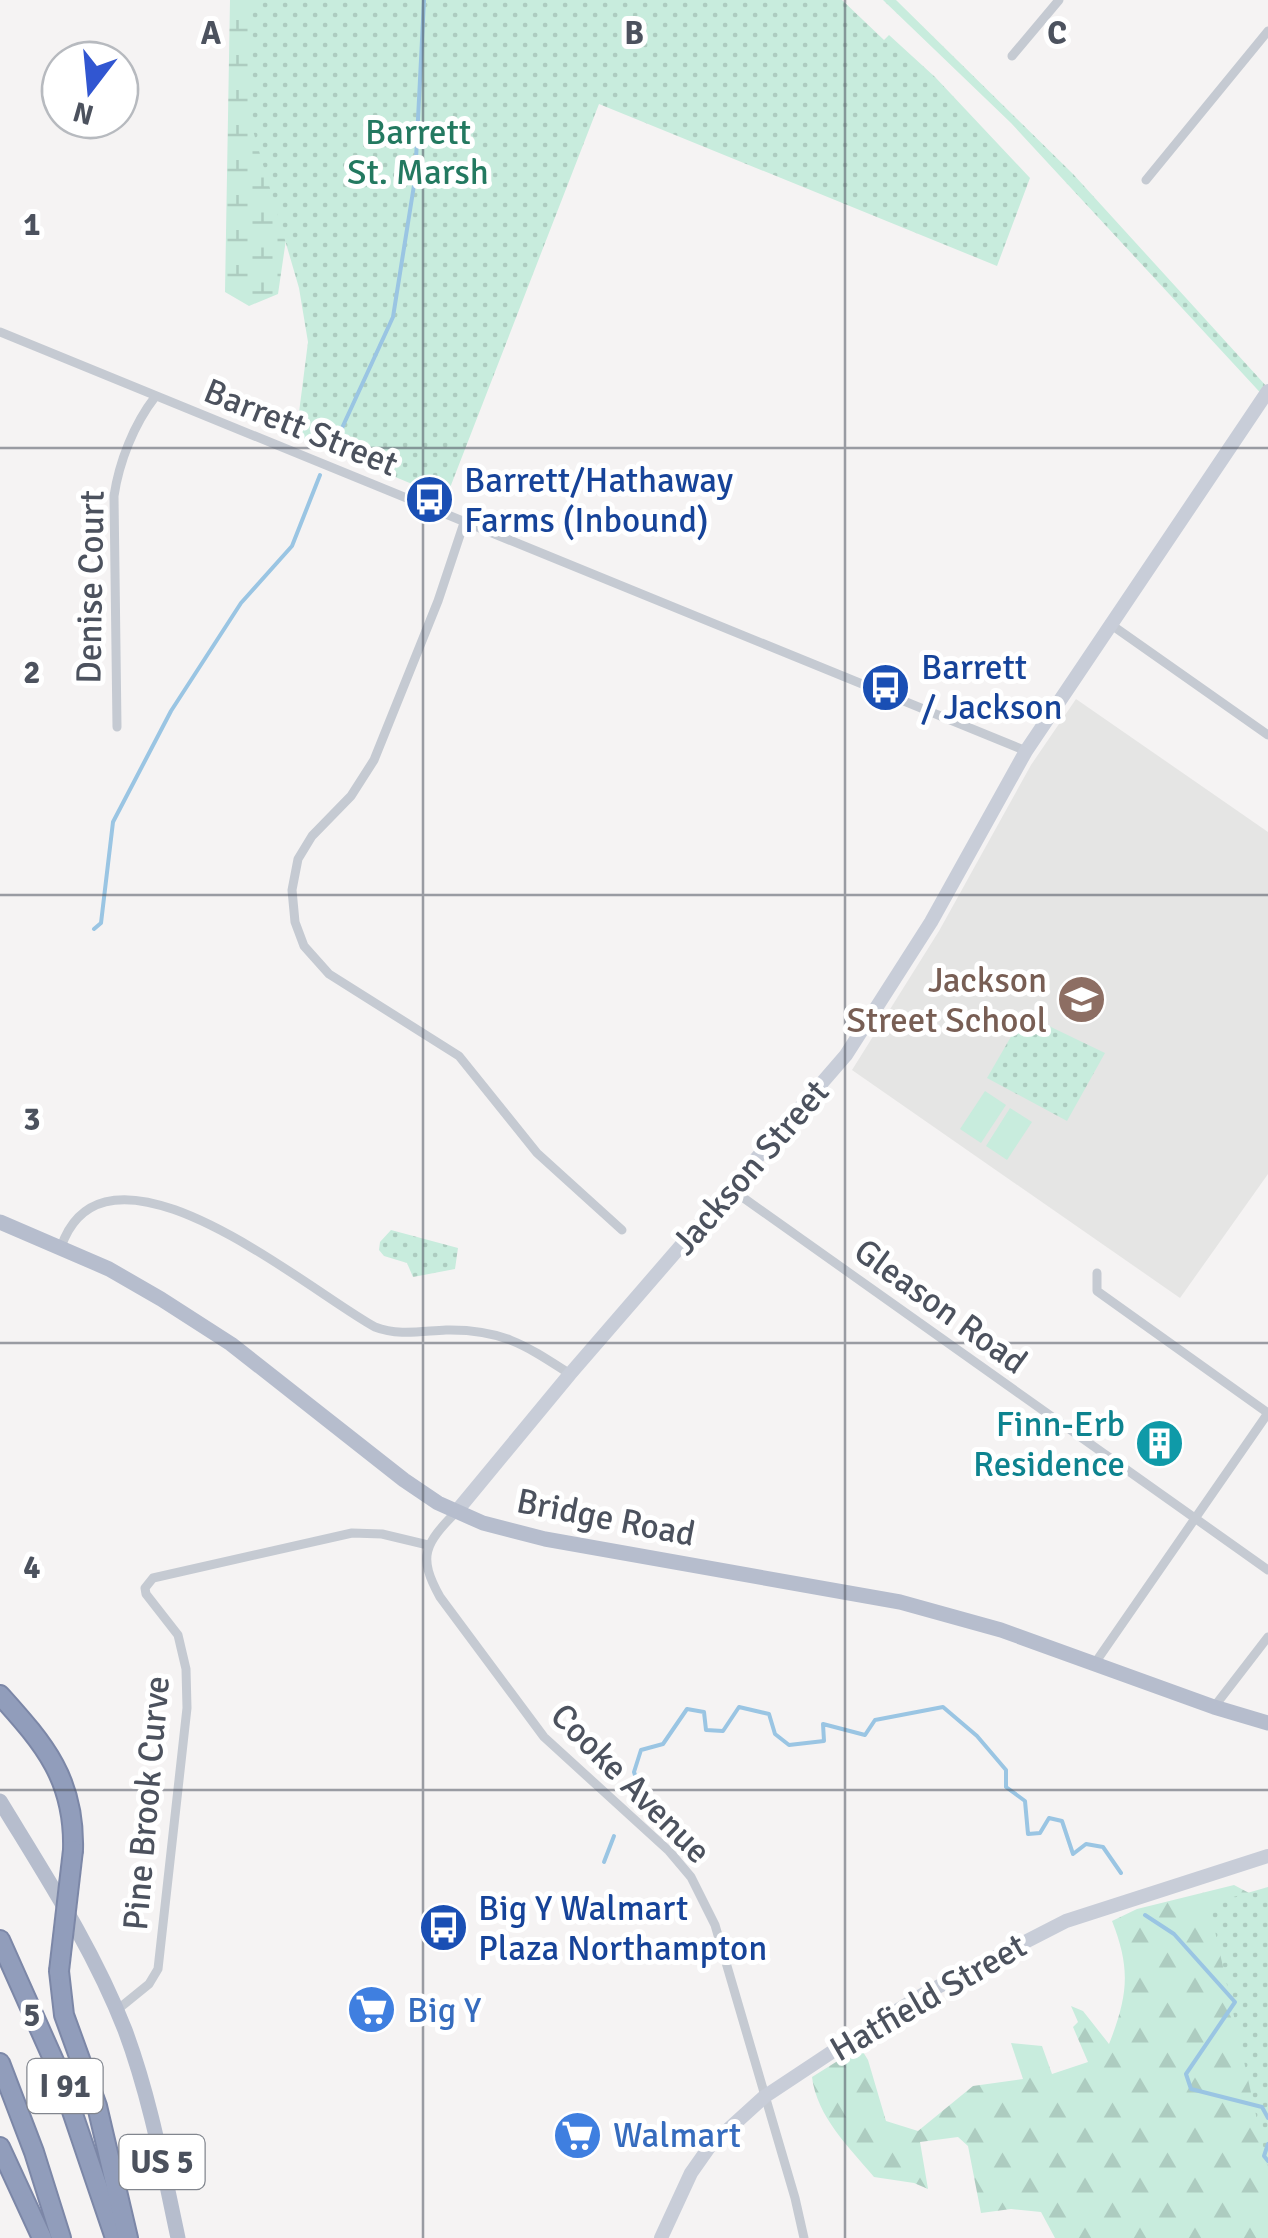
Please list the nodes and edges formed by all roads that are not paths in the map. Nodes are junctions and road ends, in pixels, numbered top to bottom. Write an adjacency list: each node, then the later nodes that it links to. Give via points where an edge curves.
1 (1059, 0): 3 (street)
2 (1268, 31): 4 (street)
3 (1012, 56)
4 (1146, 180)
5 (0, 332): 7 (street, Barrett Street)
6 (1268, 392): 9 (street, Jackson Street)
7 (156, 397): 8 (street, Barrett Street); 10 (street, Denise Court, via 120,466 114,496)
8 (464, 523): 12 (street, Barrett Street); 15 (street, via 374,760 298,860 295,922 304,946 328,974 459,1056 524,1139)
9 (1113, 626): 11 (street); 12 (street, Jackson Street)
10 (117, 727)
11 (1268, 735)
12 (1026, 751): 13 (street, Jackson Street, via 862,1033)
13 (730, 1189): 18 (street, Jackson Street); 21 (street, Gleason Road)
14 (0, 1222): 16 (main road, Bridge Road)
15 (622, 1230)
16 (61, 1247): 18 (street, via 69,1226 86,1211 118,1198 141,1199 207,1222 375,1327 502,1335); 20 (main road, Bridge Road, via 232,1344 404,1480)
17 (1097, 1273): 19 (street, via 1097,1291)
18 (570, 1374): 20 (street, Jackson Street)
19 (1268, 1413): 21 (street)
20 (456, 1512): 22 (street); 25 (main road, Bridge Road, via 544,1539 900,1602)
21 (1195, 1519): 23 (street, Gleason Road); 25 (street)
22 (428, 1545): 32 (street, Pine Brook Curve, via 352,1533 148,1582 146,1594 178,1635 187,1708 161,1955 150,1984); 34 (street, Cooke Avenue, via 428,1576 517,1704 691,1877 715,1925)
23 (1268, 1570)
24 (1268, 1637): 27 (street)
25 (1095, 1663): 27 (main road, Bridge Road)
26 (0, 1696): 39 (highway, bridge, via 41,1742 72,1812 74,1850 58,1971 64,2016 97,2106)
27 (1214, 1706): 28 (main road, Bridge Road)
28 (1268, 1723)
29 (0, 1801): 32 (main road, US 5, via 71,1918)
30 (1268, 1856): 34 (street, Hatfield Street, via 1066,1921 924,1994)
31 (0, 1940): 38 (highway, I 91, via 58,2070)
32 (116, 2010): 40 (main road, US 5, via 148,2107)
33 (0, 2063): 37 (highway, I 91)
34 (764, 2097): 41 (street, Hatfield Street, via 710,2146); 42 (street, Cooke Avenue)
35 (0, 2148): 36 (highway)
36 (42, 2238)
37 (61, 2238)
38 (115, 2238)
39 (128, 2238)
40 (178, 2238)
41 (661, 2238)
42 (804, 2238)

